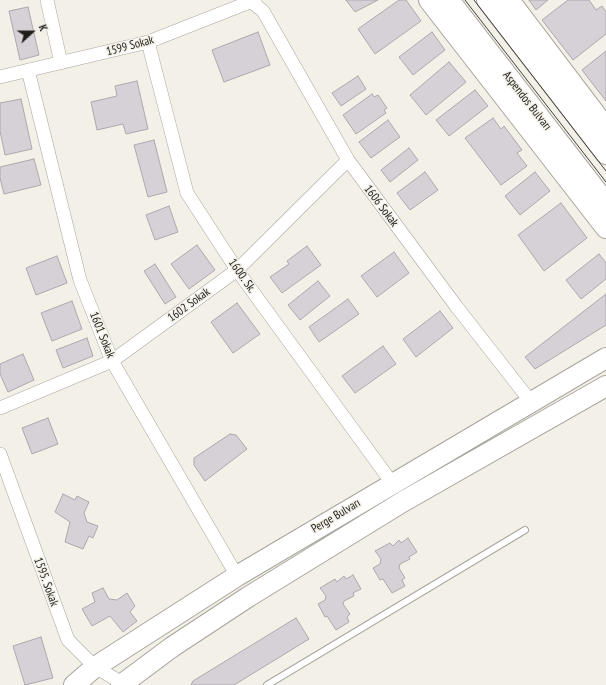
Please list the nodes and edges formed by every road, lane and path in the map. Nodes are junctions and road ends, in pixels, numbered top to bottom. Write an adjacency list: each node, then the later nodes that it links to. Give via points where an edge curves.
1 (47, 0): 8 (street)
2 (429, 0): 15 (main road)
3 (449, 0): 14 (main road, Aspendos Bulvarı)
4 (487, 0): 12 (main road)
5 (509, 0): 11 (main road)
6 (251, 1): 7 (street, 1599 Sokak); 13 (street, 1606 Sokak, via 263,10)
7 (148, 42): 8 (street, 1599 Sokak); 16 (street, 1600. Sk., via 187,193)
8 (61, 63): 9 (street, 1599 Sokak)
9 (28, 70): 10 (street, 1599 Sokak); 18 (street, 1601 Sokak, via 80,280)
10 (0, 77)
11 (606, 128)
12 (606, 154)
13 (348, 160): 16 (street, 1602 Sokak); 20 (street, 1606 Sokak)
14 (606, 203)
15 (606, 228)
16 (237, 270): 18 (street, 1602 Sokak); 23 (street, 1600. Sk.)
17 (606, 358): 20 (main road, Perge Bulvarı)
18 (112, 361): 21 (street, 1602 Sokak); 25 (street, 1601 Sokak)
19 (606, 386): 27 (main road, Perge Bulvarı, via 404,500 248,597 172,647)
20 (531, 402): 23 (main road, Perge Bulvarı)
21 (0, 408)
22 (0, 454): 26 (street, 1595. Sokak, via 68,640)
23 (392, 483): 25 (main road, Perge Bulvarı)
24 (525, 530): 29 (lane)
25 (237, 576): 26 (main road, Perge Bulvarı)
26 (95, 667): 27 (street, 1595. Sokak); 28 (main road, Perge Bulvarı)
27 (124, 684)
28 (74, 685)
29 (267, 685)

